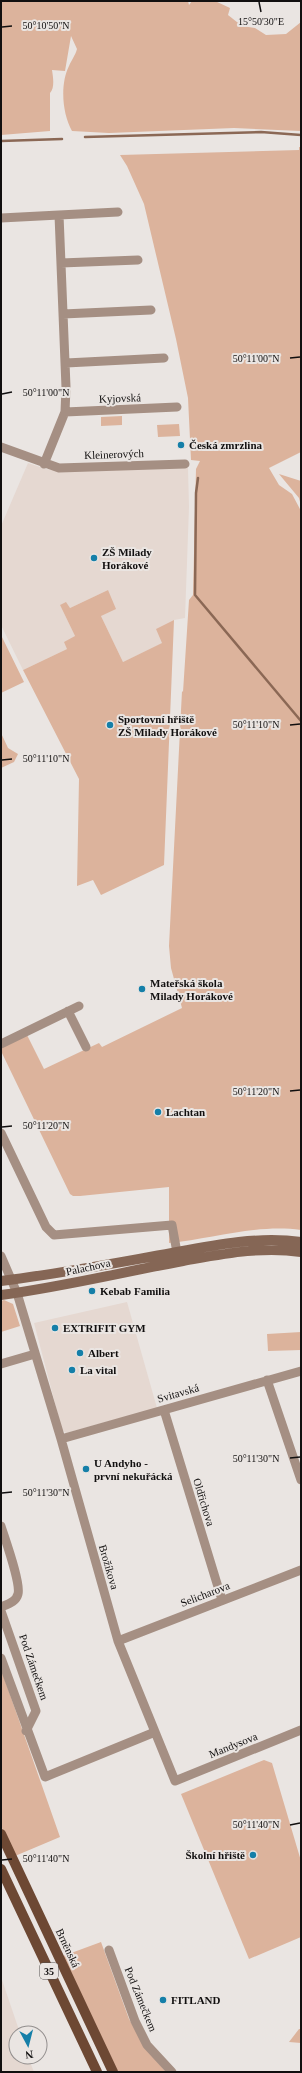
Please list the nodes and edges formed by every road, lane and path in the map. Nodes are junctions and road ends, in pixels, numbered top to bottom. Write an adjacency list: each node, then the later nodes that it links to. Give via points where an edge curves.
1 (118, 212): 2 (street)
2 (59, 216): 3 (street); 5 (street)
3 (1, 218)
4 (138, 260): 5 (street)
5 (61, 263): 7 (street)
6 (151, 310): 7 (street)
7 (63, 314): 9 (street)
8 (164, 358): 9 (street)
9 (66, 363): 11 (street)
10 (177, 407): 11 (street, Kyjovská)
11 (65, 412): 13 (street)
12 (1, 447): 13 (street, Kleinerových)
13 (44, 464): 14 (street, Kleinerových, via 60,468)
14 (185, 464)
15 (79, 1006): 16 (street)
16 (68, 1011): 17 (street); 18 (street)
17 (1, 1044)
18 (86, 1048)
19 (1, 1134): 23 (street, via 46,1227 54,1235 172,1225)
20 (301, 1242): 23 (street, Palachova, via 271,1239 251,1241)
21 (301, 1252): 23 (street, Palachova, via 251,1250)
22 (1, 1256): 24 (street, Brožíkova)
23 (178, 1257): 24 (street, Palachova); 26 (street, Palachova)
24 (12, 1280): 25 (street, Palachova); 26 (street, Brožíkova)
25 (1, 1281)
26 (17, 1293): 27 (street, Palachova); 28 (street, Brožíkova)
27 (1, 1294)
28 (35, 1354): 29 (street); 33 (street, Brožíkova)
29 (1, 1364)
30 (301, 1371): 31 (street, Svitavská)
31 (267, 1380): 32 (street, Svitavská); 34 (street)
32 (164, 1410): 33 (street, Svitavská); 37 (street, Oldřichova)
33 (61, 1439): 40 (street, Brožíkova)
34 (301, 1480)
35 (1, 1526): 38 (street, via 18,1594 14,1602)
36 (301, 1570): 37 (street, Selicharova)
37 (222, 1600): 40 (street, Selicharova)
38 (1, 1607)
39 (1, 1611): 43 (street, Pod Zámečkem, via 36,1711)
40 (118, 1641): 44 (street, Brožíkova)
41 (1, 1658): 43 (street)
42 (301, 1730): 45 (street, Mandysova)
43 (26, 1731): 44 (street, via 45,1777)
44 (155, 1732): 45 (street, Brožíkova)
45 (175, 1781)
46 (1, 1834): 50 (main road, Brněnská / 35)
47 (1, 1869): 49 (main road, 35)
48 (109, 1950): 51 (street, Pod Zámečkem, via 135,2021 147,2045)
49 (97, 2072)
50 (113, 2072)
51 (172, 2072)

